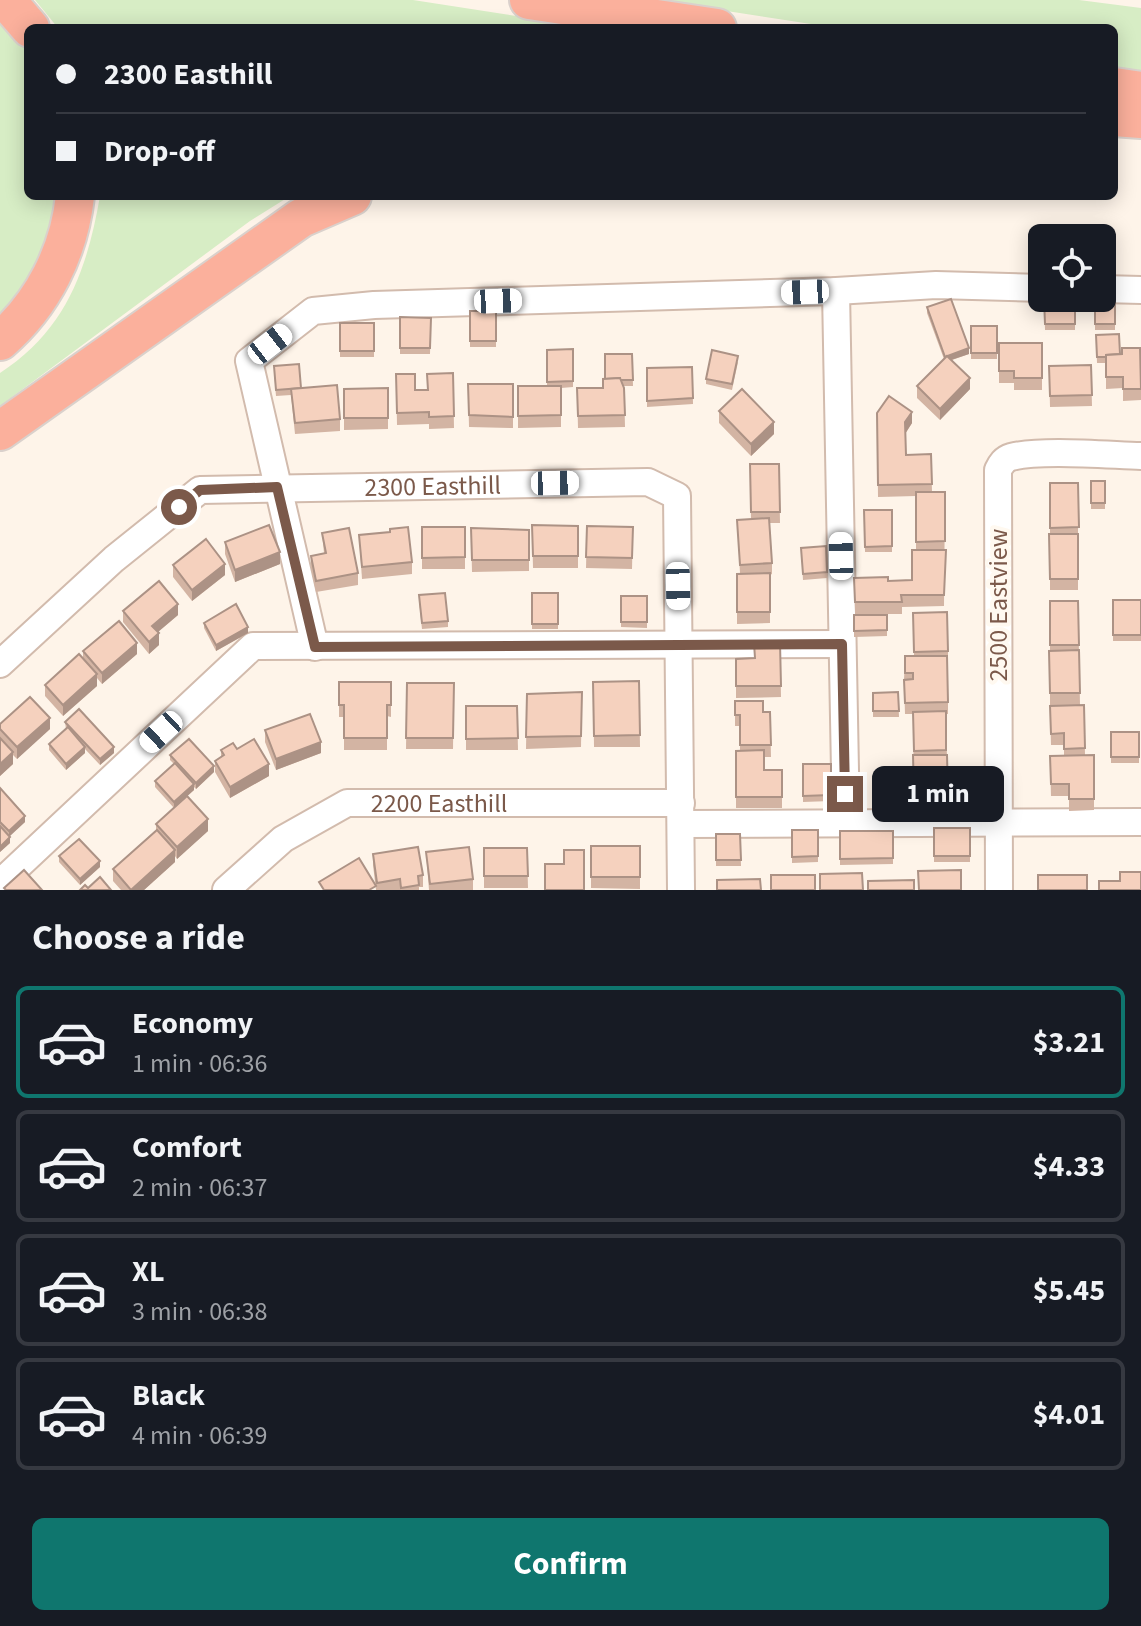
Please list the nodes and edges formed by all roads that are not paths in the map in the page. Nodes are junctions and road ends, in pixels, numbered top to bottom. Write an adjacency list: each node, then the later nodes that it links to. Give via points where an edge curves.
1 (6, 0): 3 (highway)
2 (529, 0): 4 (highway)
3 (27, 24)
4 (690, 24)
5 (1118, 88): 6 (highway)
6 (1141, 91)
7 (1118, 117): 8 (highway)
8 (1141, 119)
9 (74, 200): 15 (highway, via 68,241 52,277)
10 (343, 200): 16 (highway, via 301,218)
11 (1028, 288): 14 (street, via 936,285)
12 (1116, 289): 13 (street)
13 (1141, 290)
14 (836, 291): 18 (street, via 313,311 249,361); 20 (street)
15 (0, 341)
16 (0, 431)
17 (1141, 456): 24 (street, 2500 Eastview, via 1010,457 998,470)
18 (277, 487): 19 (street, 2300 Easthill, via 648,482 677,496); 21 (street); 22 (street, 2300 Easthill, via 200,490 114,559)
19 (679, 644): 20 (street); 21 (street); 23 (street, 2300 Easthill)
20 (842, 644): 26 (street)
21 (315, 647): 27 (street, via 253,646)
22 (0, 664)
23 (681, 814): 26 (street, 2200 Easthill); 28 (street, 2200 Easthill, via 347,803 283,839); 29 (street, 2300 Easthill)
24 (999, 822): 25 (street, 2200 Easthill); 26 (street, 2200 Easthill); 30 (street, 2500 Eastview)
25 (1141, 822)
26 (846, 824)
27 (0, 883)
28 (226, 890)
29 (681, 890)
30 (999, 890)

